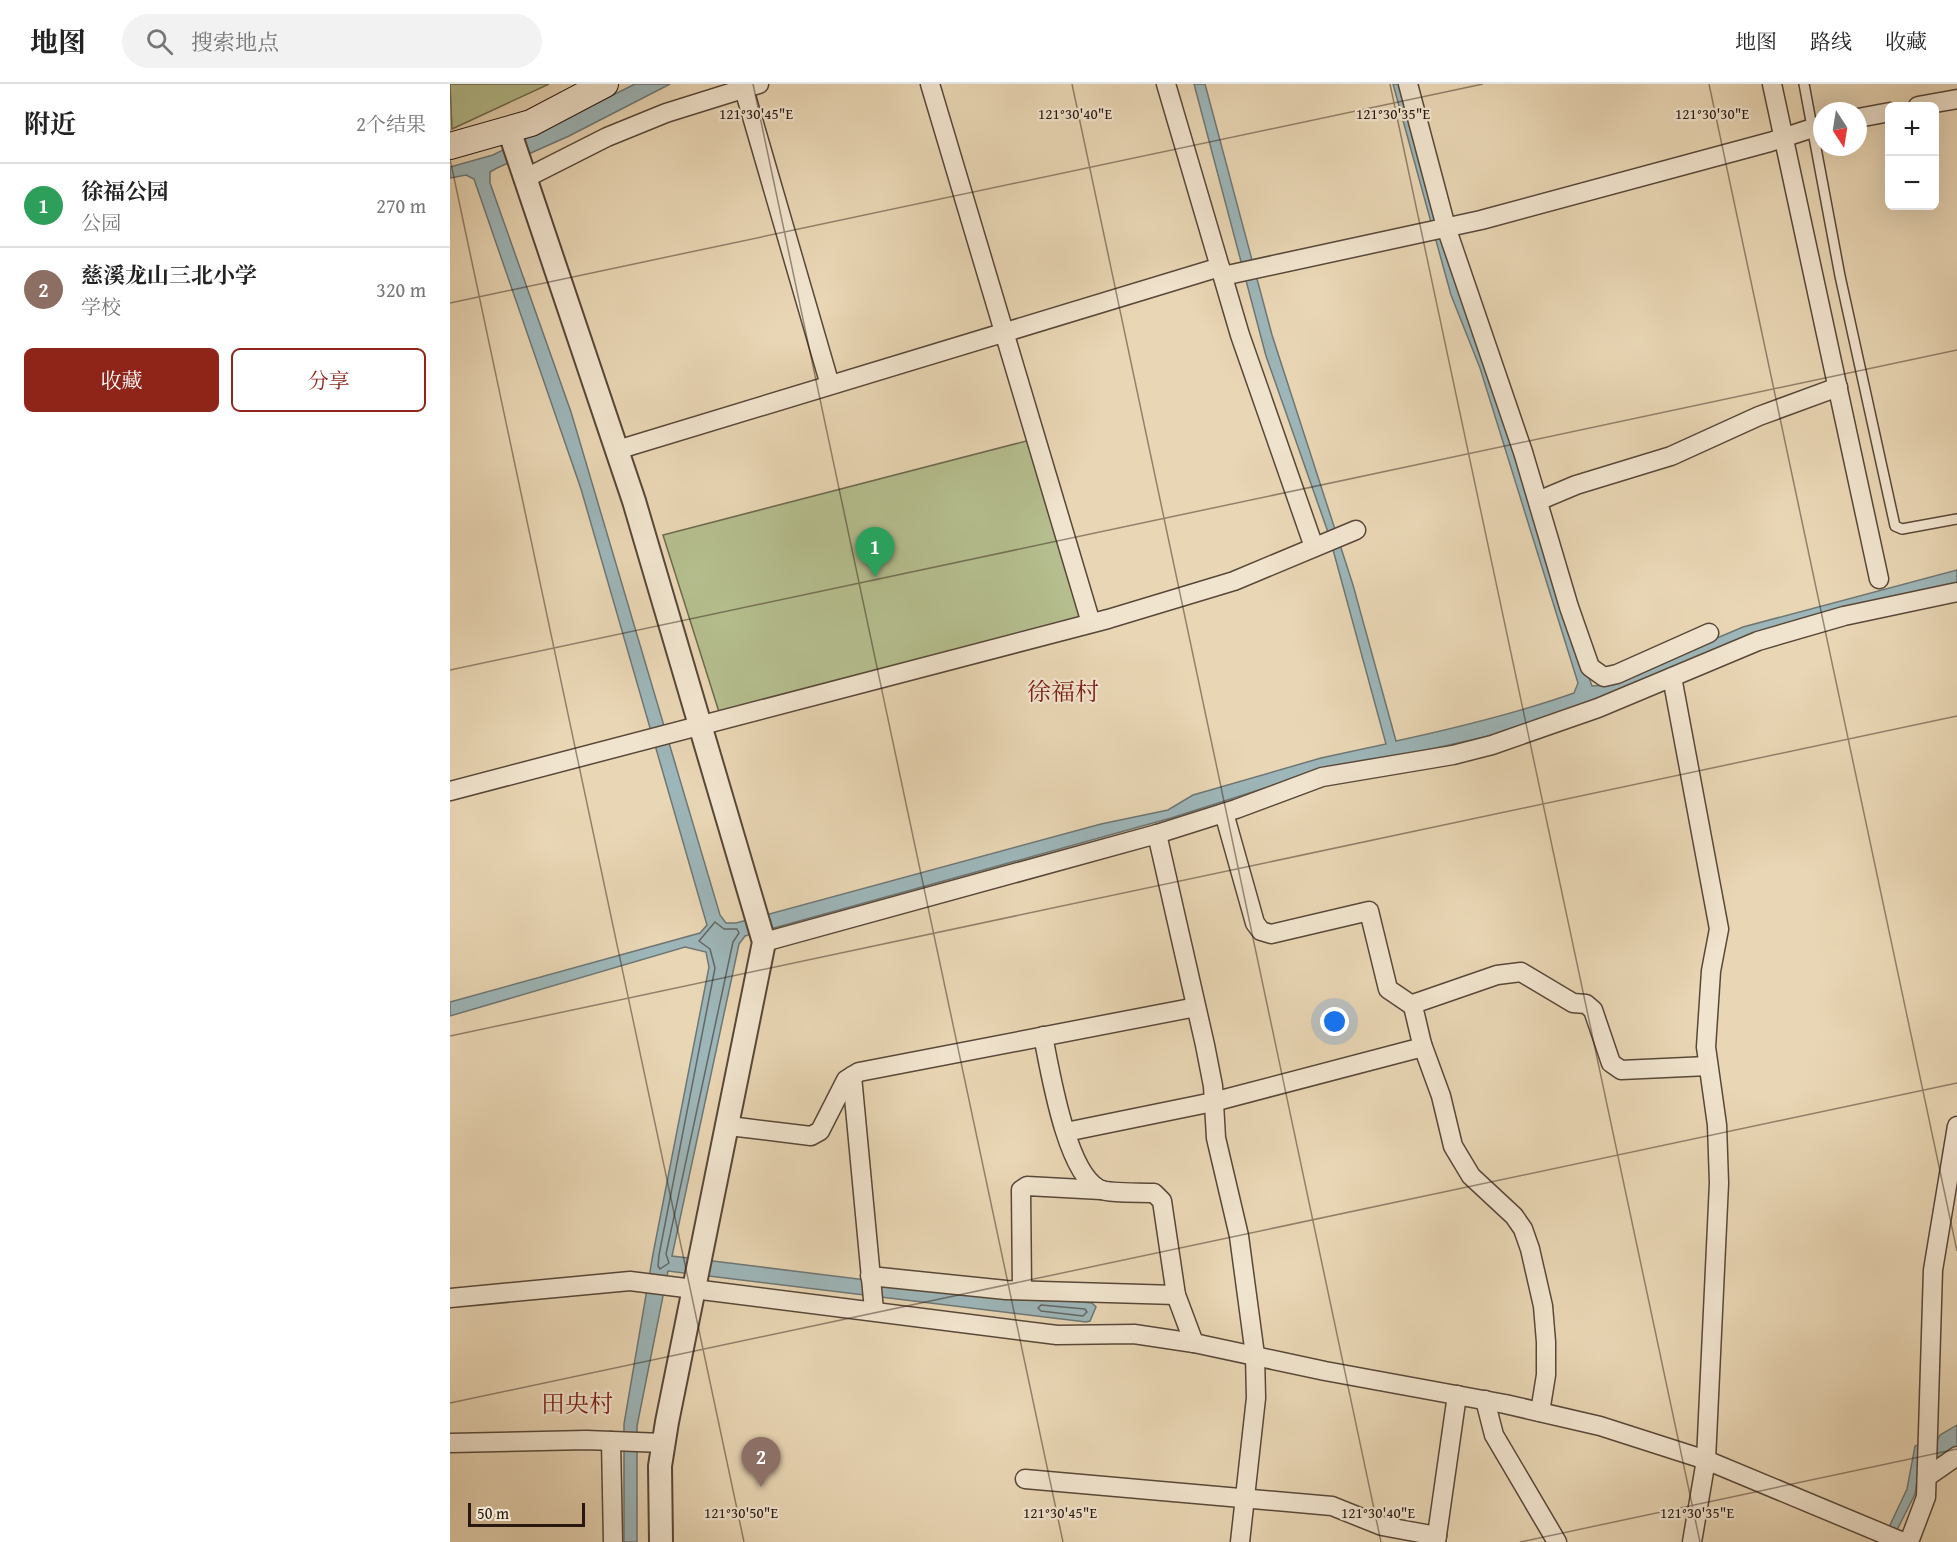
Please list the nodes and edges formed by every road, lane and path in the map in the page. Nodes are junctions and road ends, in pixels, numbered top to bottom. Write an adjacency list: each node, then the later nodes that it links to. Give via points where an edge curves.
1 (605, 84): 14 (main road, via 531,123)
2 (930, 84): 21 (street)
3 (1166, 84): 20 (street)
4 (1408, 84): 19 (street)
5 (1772, 84): 15 (street)
6 (1804, 84): 10 (lane)
7 (752, 86): 18 (street, via 666,113 607,137); 22 (street)
8 (1957, 99): 9 (street)
9 (1939, 102)
10 (1813, 113)
11 (1885, 113): 12 (street)
12 (1867, 116)
13 (1813, 127): 15 (street)
14 (509, 130): 16 (main road); 18 (street)
15 (1784, 137): 19 (street); 23 (street)
16 (450, 146)
17 (1822, 156): 26 (lane, via 1840,276 1895,526 1902,530)
18 (526, 178): 24 (street)
19 (1446, 227): 20 (street); 25 (street)
20 (1222, 272): 21 (street); 28 (street)
21 (1004, 331): 22 (street); 31 (street)
22 (831, 385): 24 (street)
23 (1838, 387): 25 (street, via 1759,416 1671,456 1576,484); 29 (street)
24 (617, 450): 34 (street)
25 (1538, 501): 32 (street, via 1590,667 1604,677 1617,674)
26 (1957, 519)
27 (1356, 530): 28 (street)
28 (1314, 548): 31 (street, via 1234,581)
29 (1879, 579)
30 (1957, 592): 33 (street, via 1844,616 1758,641)
31 (1091, 623): 34 (street)
32 (1709, 633)
33 (1672, 677): 36 (street, via 1492,745 1322,777); 43 (street, via 1719,929 1707,1009)
34 (700, 725): 35 (street); 38 (street)
35 (450, 791)
36 (1224, 813): 37 (street); 39 (street, via 1255,923 1261,931 1271,934 1369,911 1388,989)
37 (1156, 834): 38 (street); 40 (street)
38 (764, 942): 46 (street)
39 (1413, 1006): 42 (street); 43 (street, via 1497,975 1521,972 1593,1010 1611,1063 1621,1070)
40 (1196, 1007): 41 (street); 45 (street)
41 (1043, 1036): 44 (street); 48 (street)
42 (1422, 1044): 45 (street, via 1419,1048); 60 (street, via 1441,1095 1453,1146 1471,1176 1514,1216 1530,1249 1543,1306 1546,1342)
43 (1708, 1066): 65 (street, via 1717,1125 1719,1183)
44 (852, 1076): 46 (street, via 846,1080 820,1131 811,1136); 50 (street)
45 (1213, 1102): 48 (street); 57 (street, via 1216,1138 1239,1236)
46 (729, 1126): 51 (street)
47 (1957, 1126): 66 (street, via 1933,1270)
48 (1066, 1132): 49 (street, via 1078,1162)
49 (1101, 1190): 52 (street, via 1027,1186 1021,1190); 53 (street, via 1155,1193 1162,1201)
50 (870, 1276): 52 (street); 55 (street)
51 (696, 1287): 54 (street, via 630,1281); 55 (street); 63 (street)
52 (1022, 1290): 53 (street)
53 (1176, 1295): 56 (street)
54 (450, 1298)
55 (873, 1310): 56 (street, via 1057,1335 1134,1334)
56 (1194, 1343): 57 (street)
57 (1255, 1355): 58 (street); 68 (street, via 1256,1398)
58 (1457, 1395): 59 (street); 70 (street)
59 (1485, 1400): 60 (street); 74 (street, via 1494,1436)
60 (1540, 1412): 65 (street, via 1600,1426)
61 (611, 1441): 62 (street); 63 (street); 71 (street)
62 (450, 1443)
63 (663, 1443): 72 (street)
64 (1957, 1456): 66 (street)
65 (1706, 1460): 69 (street); 75 (street)
66 (1927, 1477): 77 (street, via 1926,1497)
67 (1025, 1479): 68 (street)
68 (1246, 1498): 70 (street, via 1332,1506 1382,1526); 73 (street)
69 (1871, 1536): 76 (street)
70 (1437, 1539)
71 (612, 1542)
72 (661, 1542)
73 (1240, 1542)
74 (1557, 1542)
75 (1692, 1542)
76 (1903, 1542)
77 (1909, 1542)

